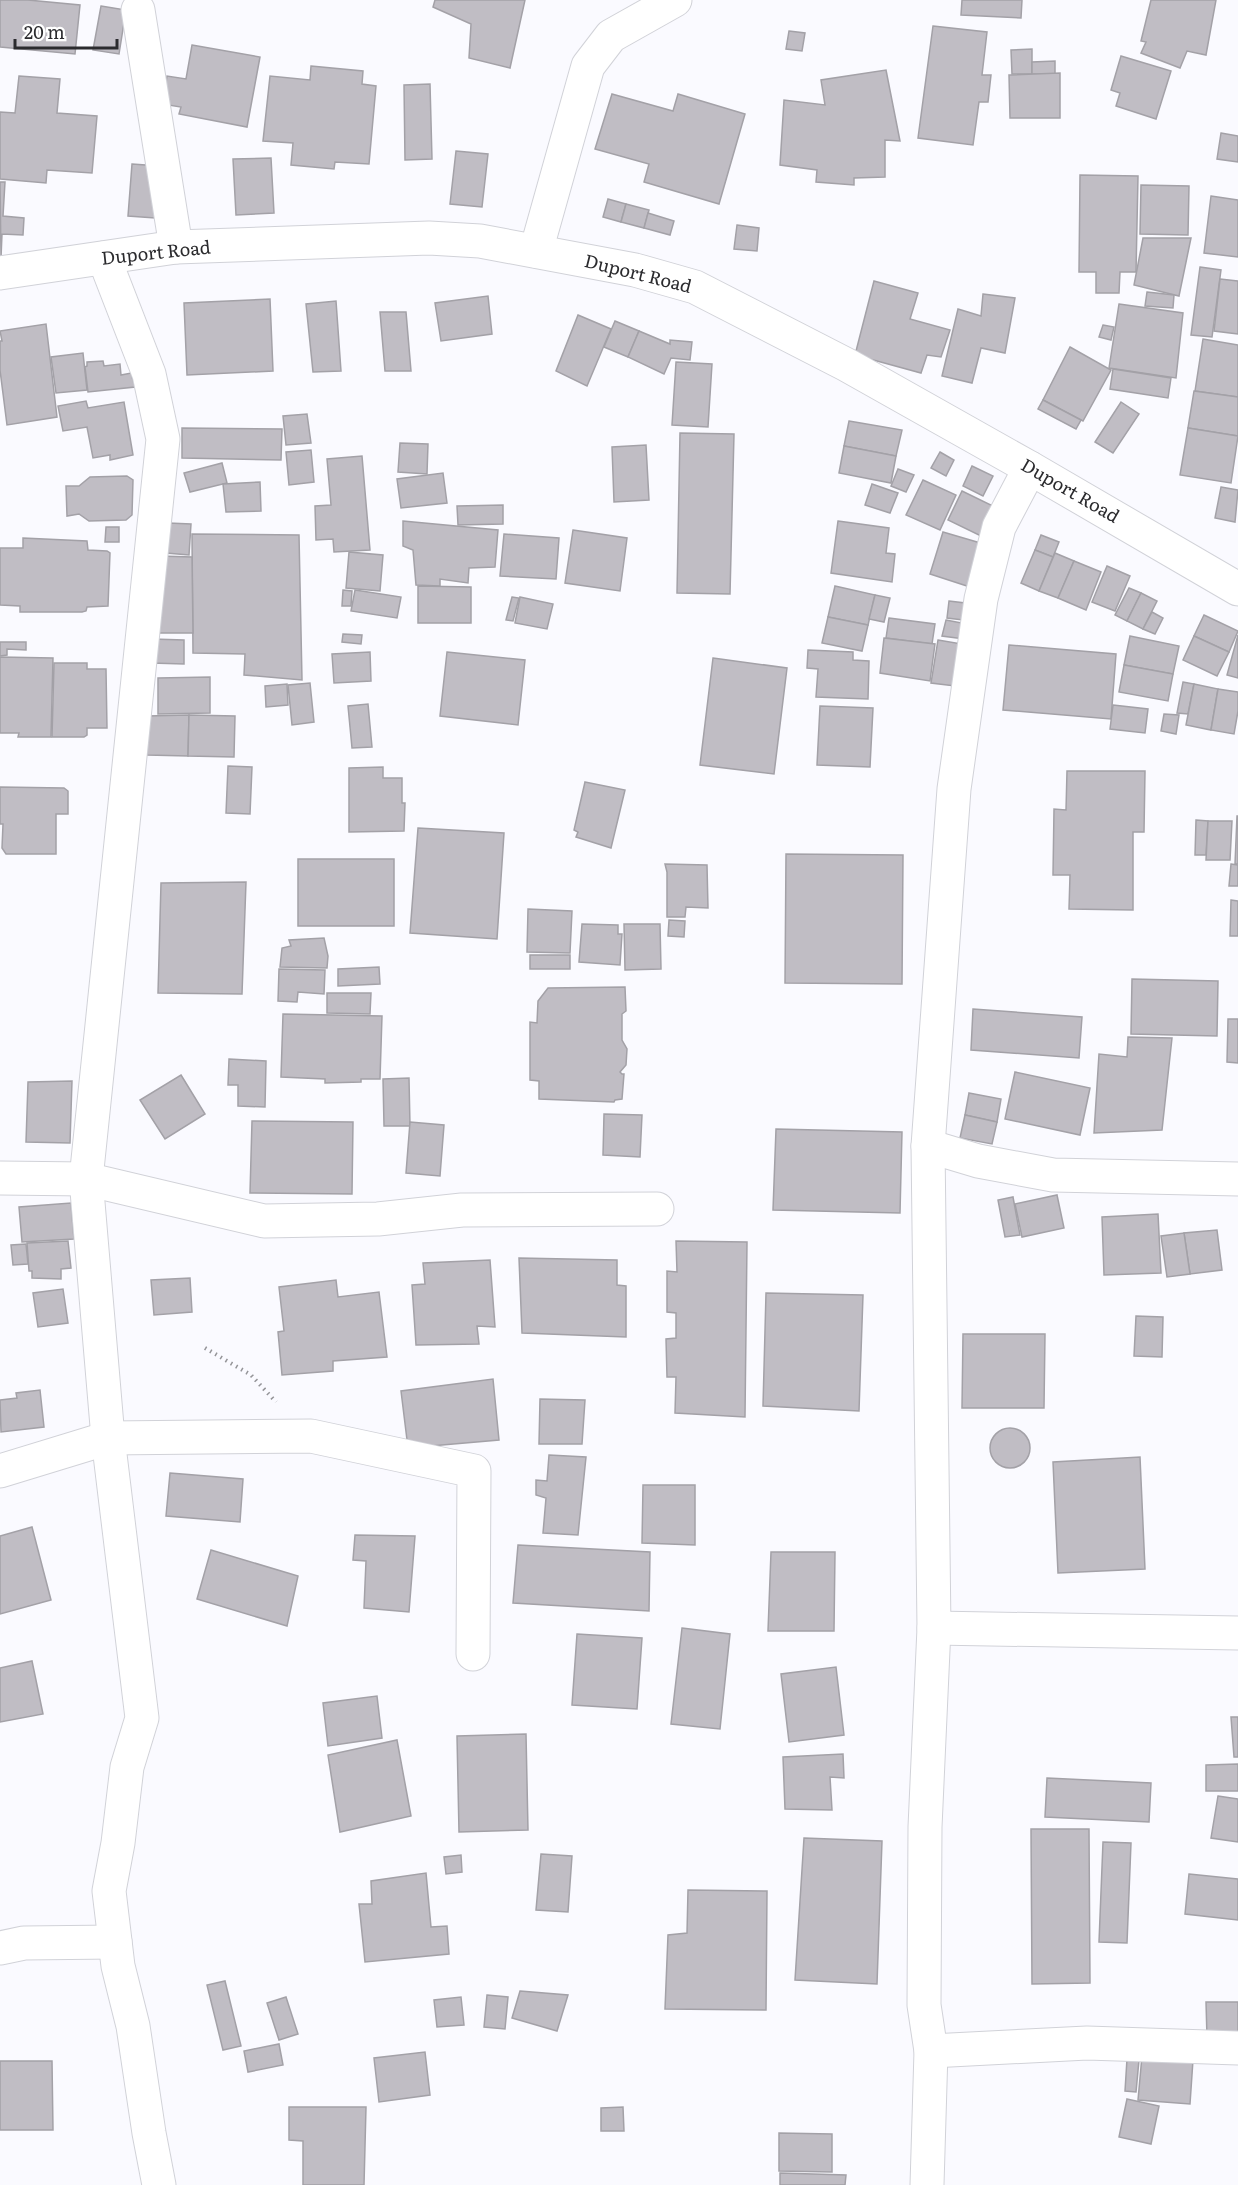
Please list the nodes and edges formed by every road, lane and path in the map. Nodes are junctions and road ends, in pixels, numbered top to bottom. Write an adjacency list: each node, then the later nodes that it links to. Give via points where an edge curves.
1 (675, 0): 4 (street, via 611,36 588,66)
2 (138, 10): 3 (street)
3 (176, 248): 4 (street, Duport Road, via 429,238 480,240); 5 (street, Duport Road)
4 (536, 251): 7 (street, Duport Road, via 635,270 695,287 847,365)
5 (104, 258): 6 (street, Duport Road); 11 (street, via 149,374 163,439)
6 (0, 273)
7 (1030, 468): 8 (street, Duport Road); 9 (street, via 999,527 981,599 954,789)
8 (1238, 588)
9 (928, 1146): 12 (street, via 978,1161 1053,1175); 18 (street)
10 (0, 1178): 11 (street)
11 (86, 1179): 13 (street, via 264,1221 378,1219 462,1210); 16 (street)
12 (1238, 1179)
13 (657, 1209)
14 (205, 1347): 15 (path, via 252,1375)
15 (310, 1436): 16 (street); 20 (street, via 474,1472)
16 (108, 1438): 17 (street); 21 (street, via 142,1718 127,1767 109,1891)
17 (0, 1471)
18 (934, 1628): 19 (street); 24 (street, via 925,1827 924,2006)
19 (1238, 1633)
20 (473, 1654)
21 (115, 1942): 22 (street, via 24,1943); 25 (street)
22 (0, 1948)
23 (1238, 2048): 24 (street, via 1088,2043)
24 (931, 2051): 26 (street)
25 (159, 2185)
26 (927, 2185)

